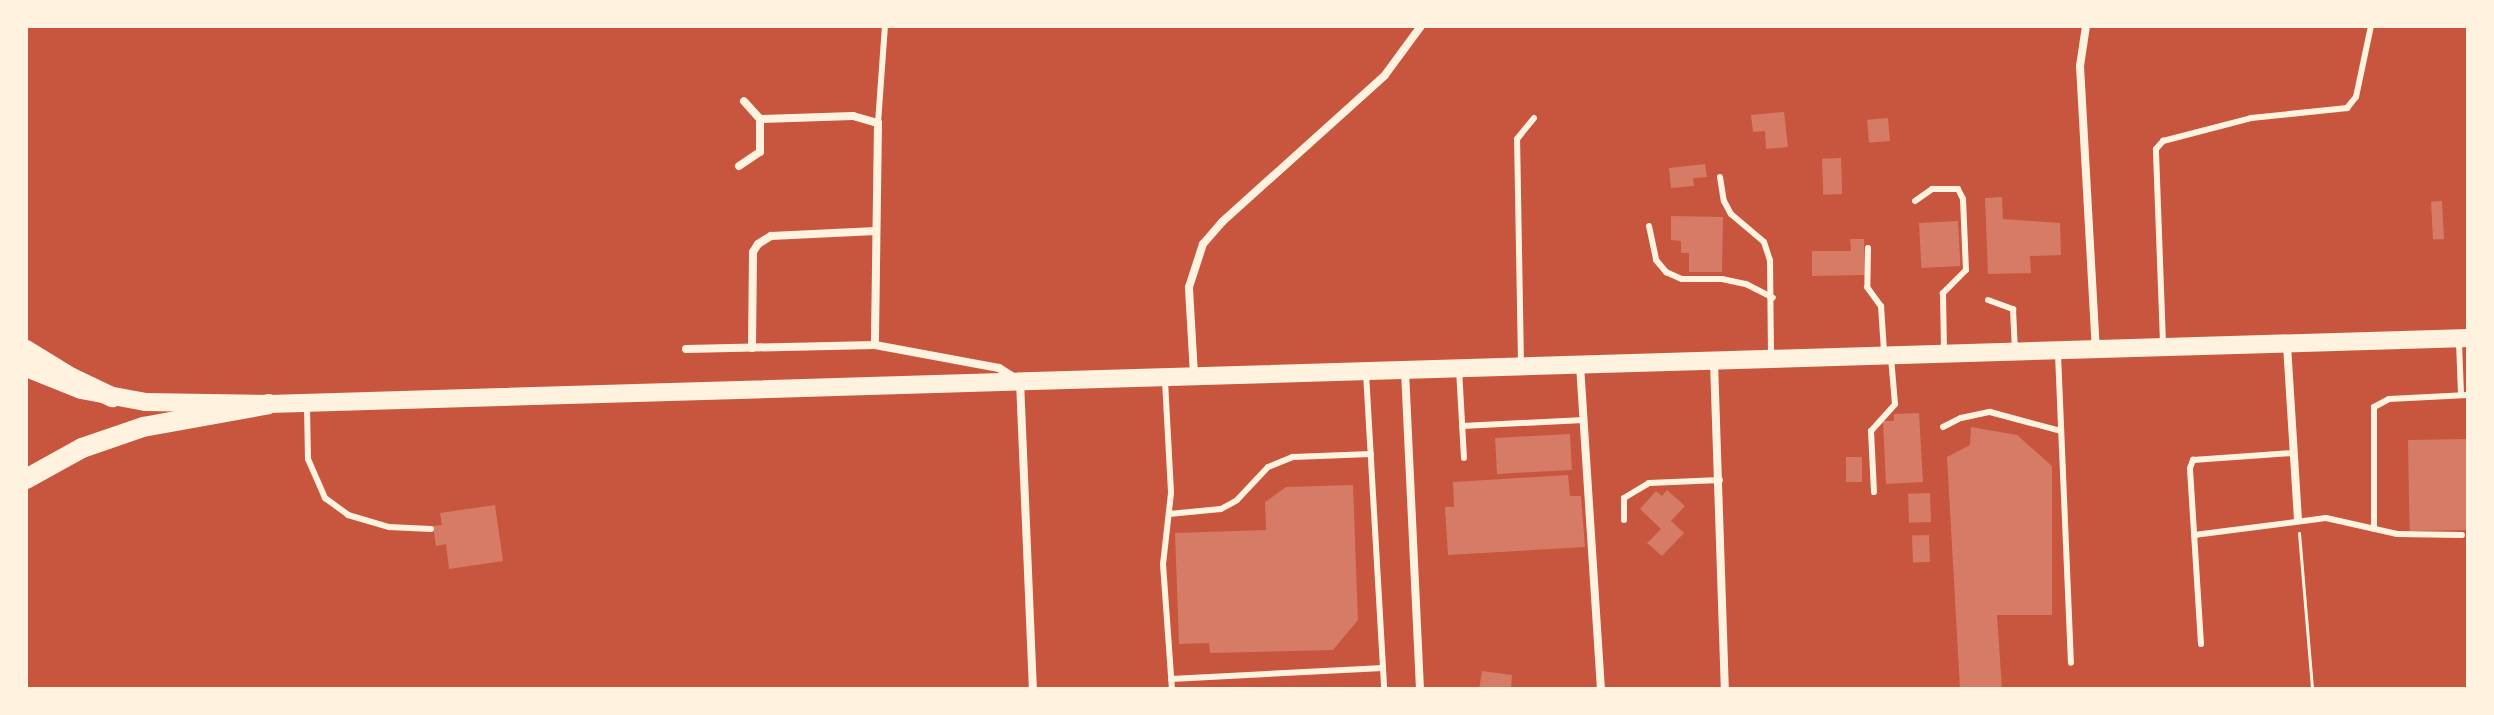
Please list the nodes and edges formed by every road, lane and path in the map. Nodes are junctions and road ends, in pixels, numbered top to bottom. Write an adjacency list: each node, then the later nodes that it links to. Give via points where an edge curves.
1 (885, 26): 8 (lane)
2 (1421, 26): 37 (street, via 1385,75 1203,244 1189,287)
3 (2086, 26): 23 (street, via 2080,66)
4 (2371, 26): 20 (lane, via 2356,97 2347,108 2251,118 2163,141 2156,149)
5 (744, 101): 7 (street)
6 (1534, 118): 32 (lane, via 1517,139)
7 (760, 119): 8 (street, via 853,116); 9 (street, via 760,152)
8 (878, 123): 13 (street)
9 (739, 166)
10 (1720, 177): 15 (lane, via 1731,214 1764,242)
11 (1915, 201): 27 (lane, via 1932,189 1958,189 1963,199 1966,270 1943,293)
12 (1649, 226): 15 (lane, via 1656,260 1666,272 1682,279 1746,284)
13 (876, 231): 19 (street); 21 (street, via 771,236 758,244 753,252)
14 (1868, 248): 28 (lane, via 1867,287 1881,306)
15 (1773, 298): 29 (lane)
16 (1988, 300): 26 (lane, via 2013,309)
17 (2464, 339): 18 (main road); 40 (lane)
18 (2287, 344): 20 (main road); 48 (street)
19 (875, 345): 21 (street); 39 (street, via 999,368)
20 (2163, 347): 23 (main road)
21 (752, 348): 22 (street)
22 (686, 349)
23 (2096, 349): 25 (main road)
24 (26, 350): 41 (highway)
25 (2058, 351): 26 (main road); 47 (lane)
26 (2015, 352): 27 (main road)
27 (1944, 354): 28 (main road)
28 (1887, 356): 29 (main road); 53 (lane, via 1895,404 1871,431)
29 (1771, 359): 30 (main road)
30 (1713, 361): 31 (main road); 52 (street)
31 (1580, 365): 32 (main road); 44 (street)
32 (1521, 367): 34 (main road)
33 (26, 368): 41 (main road)
34 (1459, 368): 35 (main road); 45 (lane)
35 (1405, 370): 36 (main road); 68 (street)
36 (1366, 371): 37 (main road); 49 (lane)
37 (1194, 376): 38 (main road)
38 (1165, 377): 39 (main road); 54 (lane)
39 (1020, 381): 42 (main road); 65 (street)
40 (2464, 395): 58 (lane, via 2389,399 2374,407)
41 (112, 397): 43 (main road)
42 (306, 403): 43 (main road); 57 (lane, via 308,459 325,498 348,515 389,527)
43 (269, 404): 51 (highway, via 143,427 82,448)
44 (1584, 420): 45 (lane); 69 (street)
45 (1462, 426): 50 (lane)
46 (1943, 427): 47 (lane, via 1990,412)
47 (2061, 431): 62 (lane)
48 (2294, 453): 55 (street); 59 (lane, via 2193,460)
49 (1371, 454): 54 (lane, via 1293,457 1268,467 1221,509); 63 (lane)
50 (1464, 458)
51 (26, 479)
52 (1720, 480): 56 (lane, via 1649,483 1624,498); 70 (street)
53 (1874, 492)
54 (1169, 514): 64 (lane, via 1163,564)
55 (2298, 519): 58 (lane, via 2326,518); 59 (lane); 71 (path)
56 (1624, 520)
57 (431, 529)
58 (2374, 529): 60 (lane)
59 (2194, 535): 61 (lane)
60 (2462, 535)
61 (2201, 644)
62 (2071, 663)
63 (1383, 668): 64 (lane); 67 (lane)
64 (1171, 679): 66 (lane)
65 (1033, 689)
66 (1172, 689)
67 (1384, 689)
68 (1420, 689)
69 (1601, 689)
70 (1725, 689)
71 (2312, 689)

